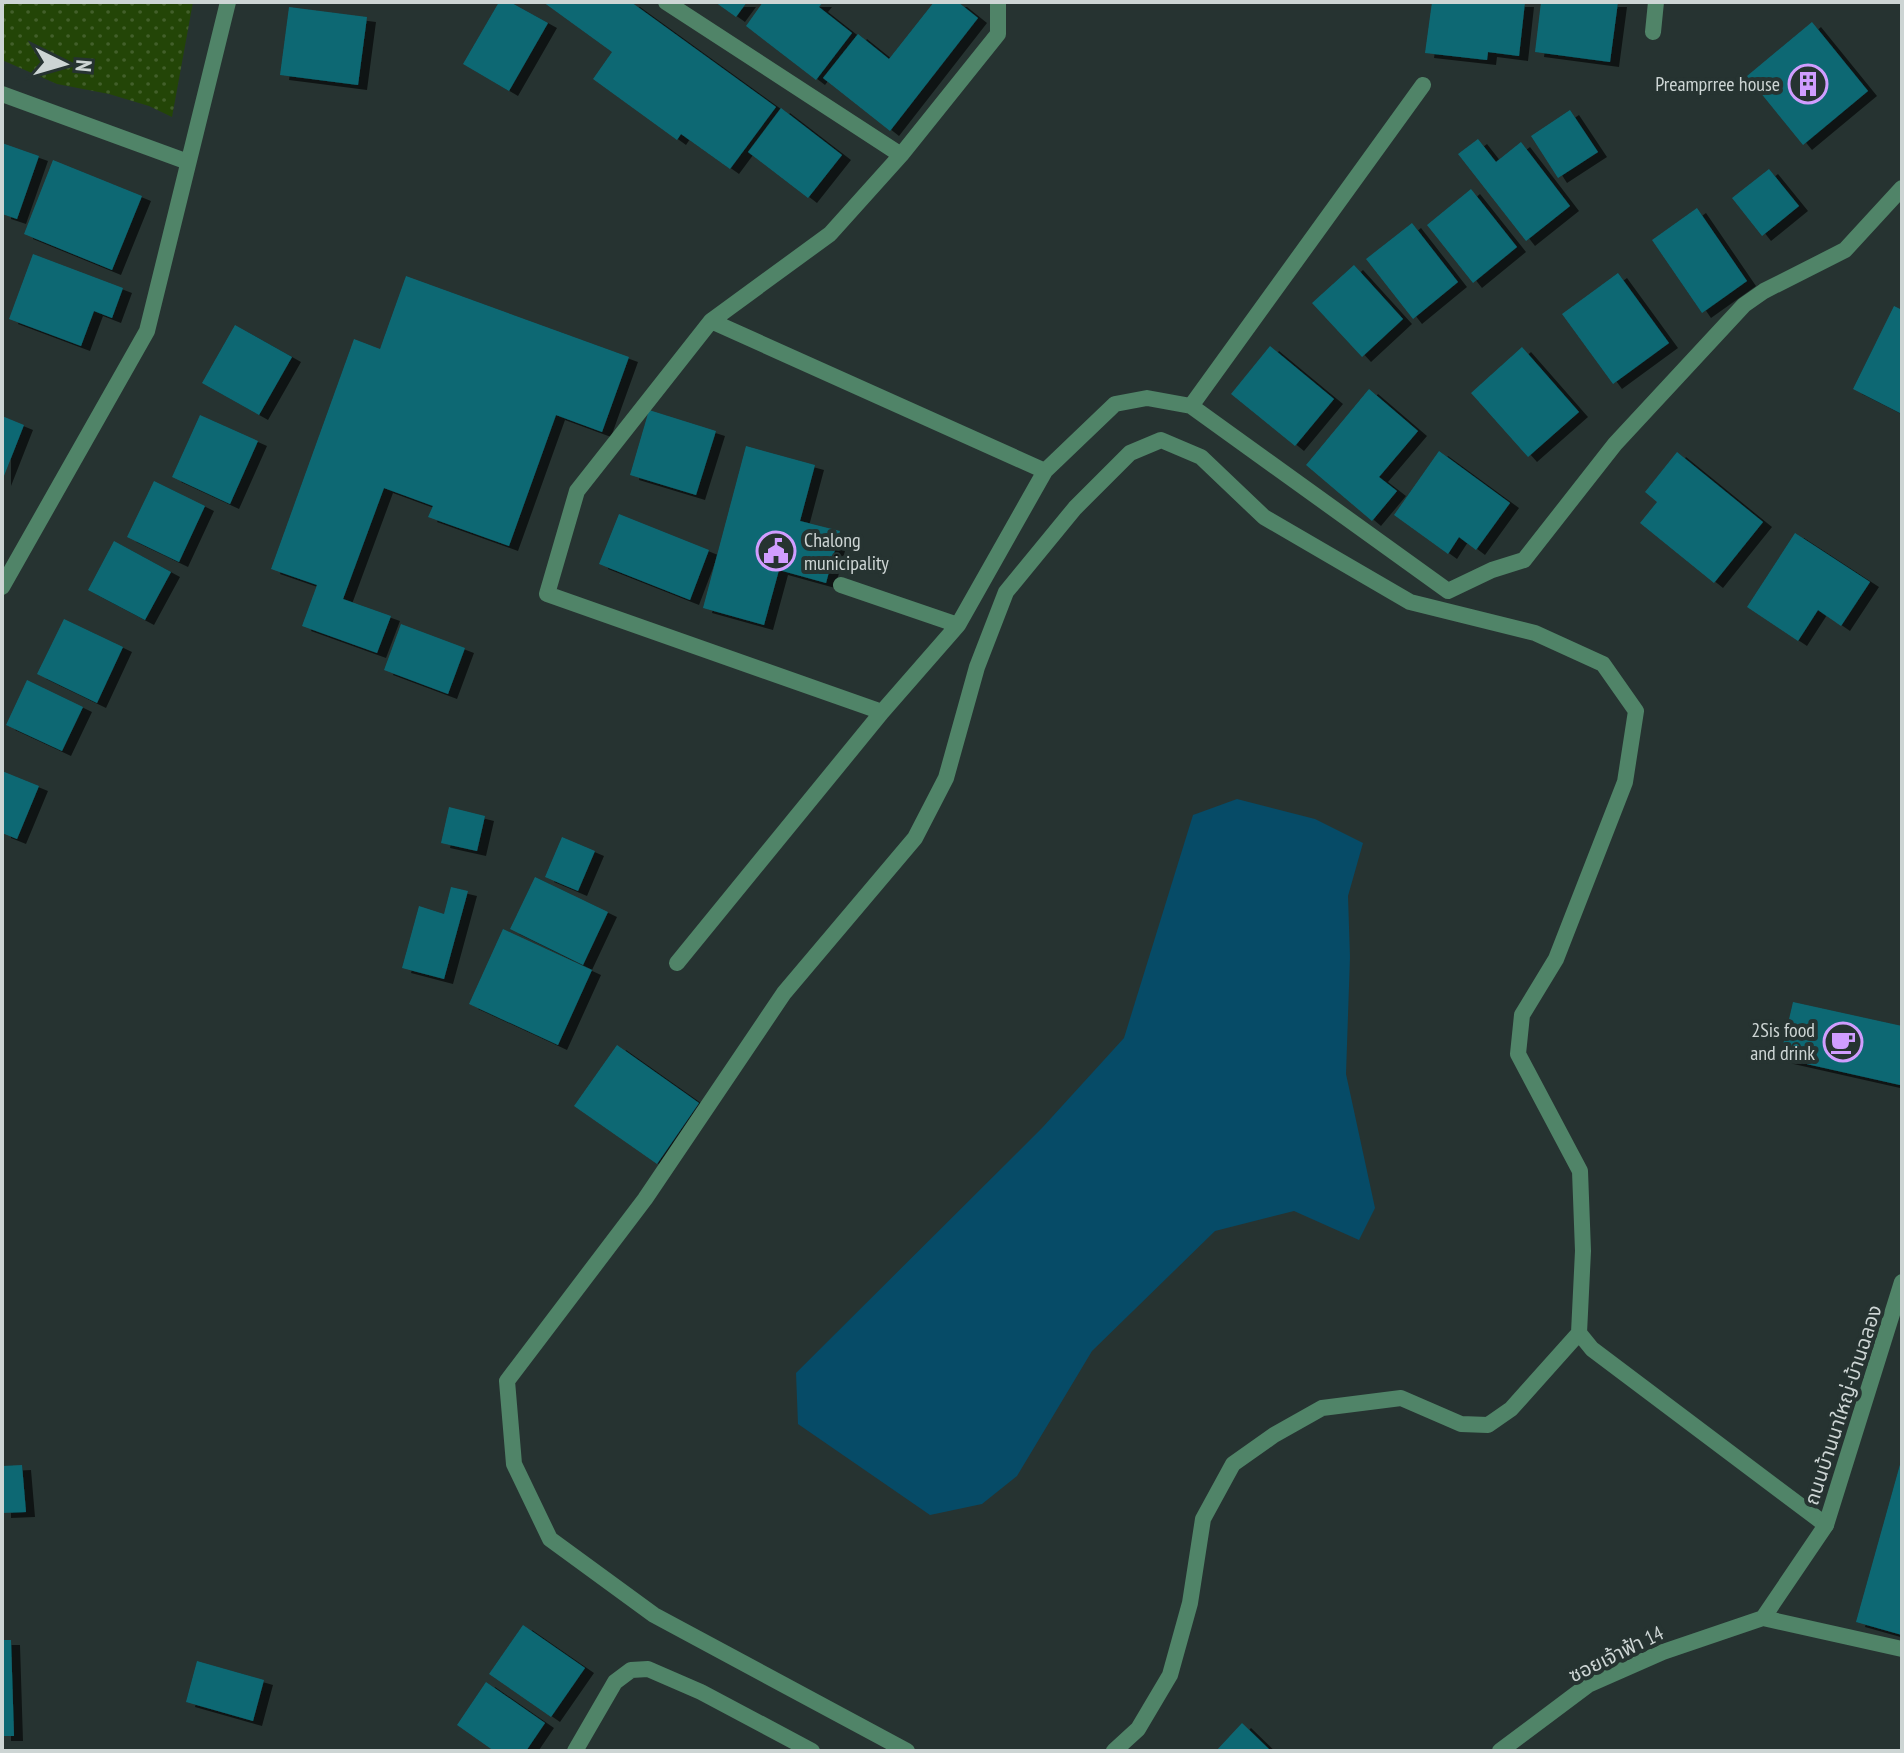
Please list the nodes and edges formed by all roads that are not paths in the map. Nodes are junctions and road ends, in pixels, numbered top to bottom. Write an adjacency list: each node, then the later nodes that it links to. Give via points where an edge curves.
1 (228, 2): 9 (street)
2 (666, 2): 8 (street)
3 (998, 2): 8 (street, via 998,34)
4 (1656, 2): 5 (street)
5 (1653, 32)
6 (1423, 85): 12 (street)
7 (2, 94): 9 (street)
8 (901, 155): 11 (street, via 830,234)
9 (188, 162): 15 (street, via 147,331)
10 (1902, 188): 12 (street, via 1845,250 1744,305 1615,444 1524,560 1448,591)
11 (711, 321): 13 (street); 17 (street, via 577,491 547,594)
12 (1191, 406): 13 (street, via 1147,398 1115,404)
13 (1045, 471): 16 (street)
14 (841, 585): 16 (street)
15 (2, 587)
16 (958, 625): 17 (street)
17 (882, 712): 18 (street)
18 (677, 963)
19 (1902, 1282): 21 (street, ถนนบ้านนาใหญ่-บ้านฉลอง)
20 (1579, 1333): 21 (street, via 1592,1349); 26 (street, via 1580,1171 1518,1054 1522,1015 1556,959 1625,782 1636,711 1603,664 1535,633 1410,602 1264,517 1201,457 1161,440 1130,453 1075,508 1006,592 977,667 946,778 915,838 784,993 645,1199 507,1381 514,1464 550,1539 654,1615); 27 (street, via 1511,1409 1488,1425 1461,1424 1401,1398 1322,1408 1233,1464 1203,1519 1190,1603 1170,1675 1138,1729)
21 (1826, 1525): 22 (street, ถนนบ้านนาใหญ่-บ้านฉลอง)
22 (1763, 1618): 23 (street); 28 (street, ซอยเจ้าฟ้า 14, via 1663,1652 1588,1685)
23 (1902, 1649)
24 (575, 1751): 25 (street, via 615,1682 631,1670 648,1669)
25 (812, 1751)
26 (907, 1751)
27 (1114, 1751)
28 (1500, 1751)

